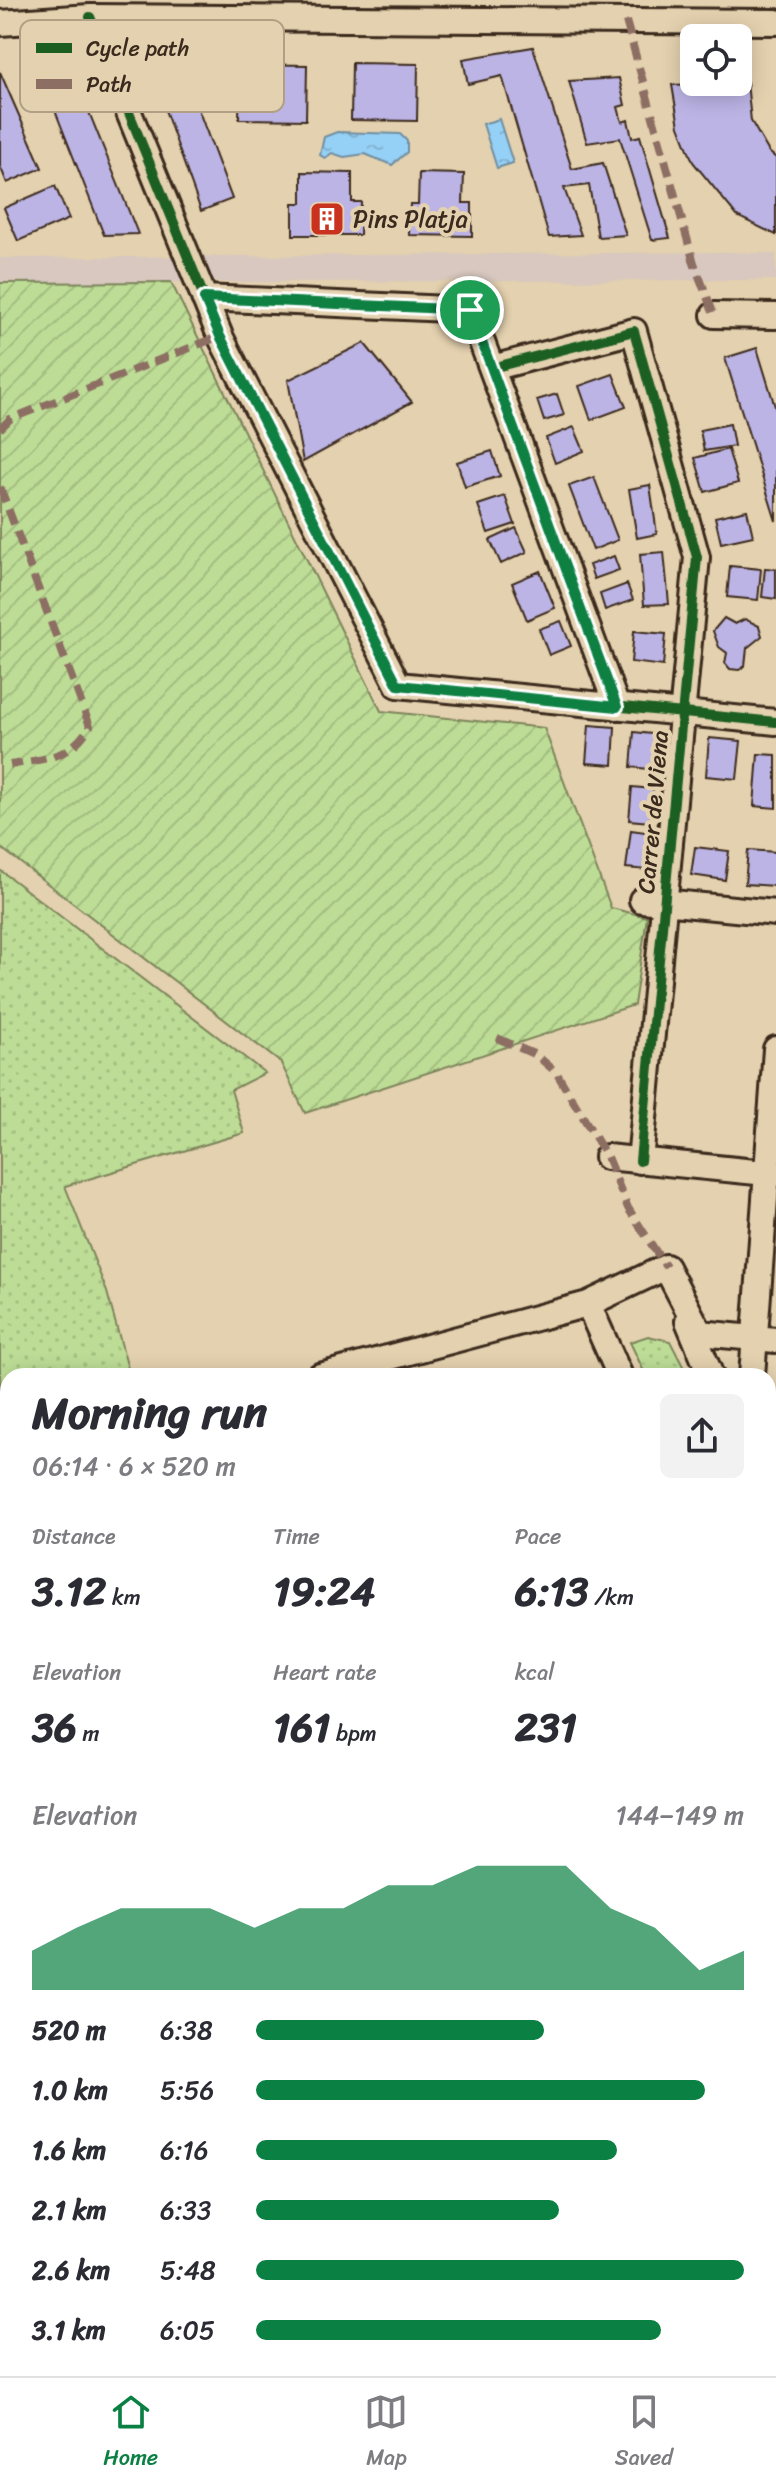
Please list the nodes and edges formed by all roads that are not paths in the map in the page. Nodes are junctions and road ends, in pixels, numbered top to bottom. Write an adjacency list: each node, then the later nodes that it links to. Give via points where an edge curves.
1 (426, 10): 2 (street); 6 (street)
2 (90, 17): 3 (street); 4 (street)
3 (45, 20)
4 (91, 20)
5 (20, 22): 7 (street)
6 (776, 22)
7 (0, 23)
8 (129, 112): 9 (street)
9 (204, 298): 12 (street, via 470,310); 13 (street, via 398,685)
10 (714, 315): 11 (street)
11 (776, 316)
12 (492, 368): 13 (street); 14 (street, Carrer de Viena, via 634,331 697,557)
13 (617, 707): 14 (street)
14 (682, 713): 15 (street); 16 (street, Carrer de Viena)
15 (776, 722)
16 (653, 901): 17 (street); 20 (street, Carrer de Viena)
17 (776, 913)
18 (776, 1049): 21 (street)
19 (607, 1157): 20 (street)
20 (640, 1161): 21 (street)
21 (771, 1173): 24 (street)
22 (666, 1267): 23 (street); 24 (street, via 700,1333); 27 (street)
23 (588, 1304): 25 (street); 26 (street)
24 (764, 1339): 28 (street)
25 (350, 1368)
26 (616, 1368)
27 (708, 1368)
28 (755, 1368)

